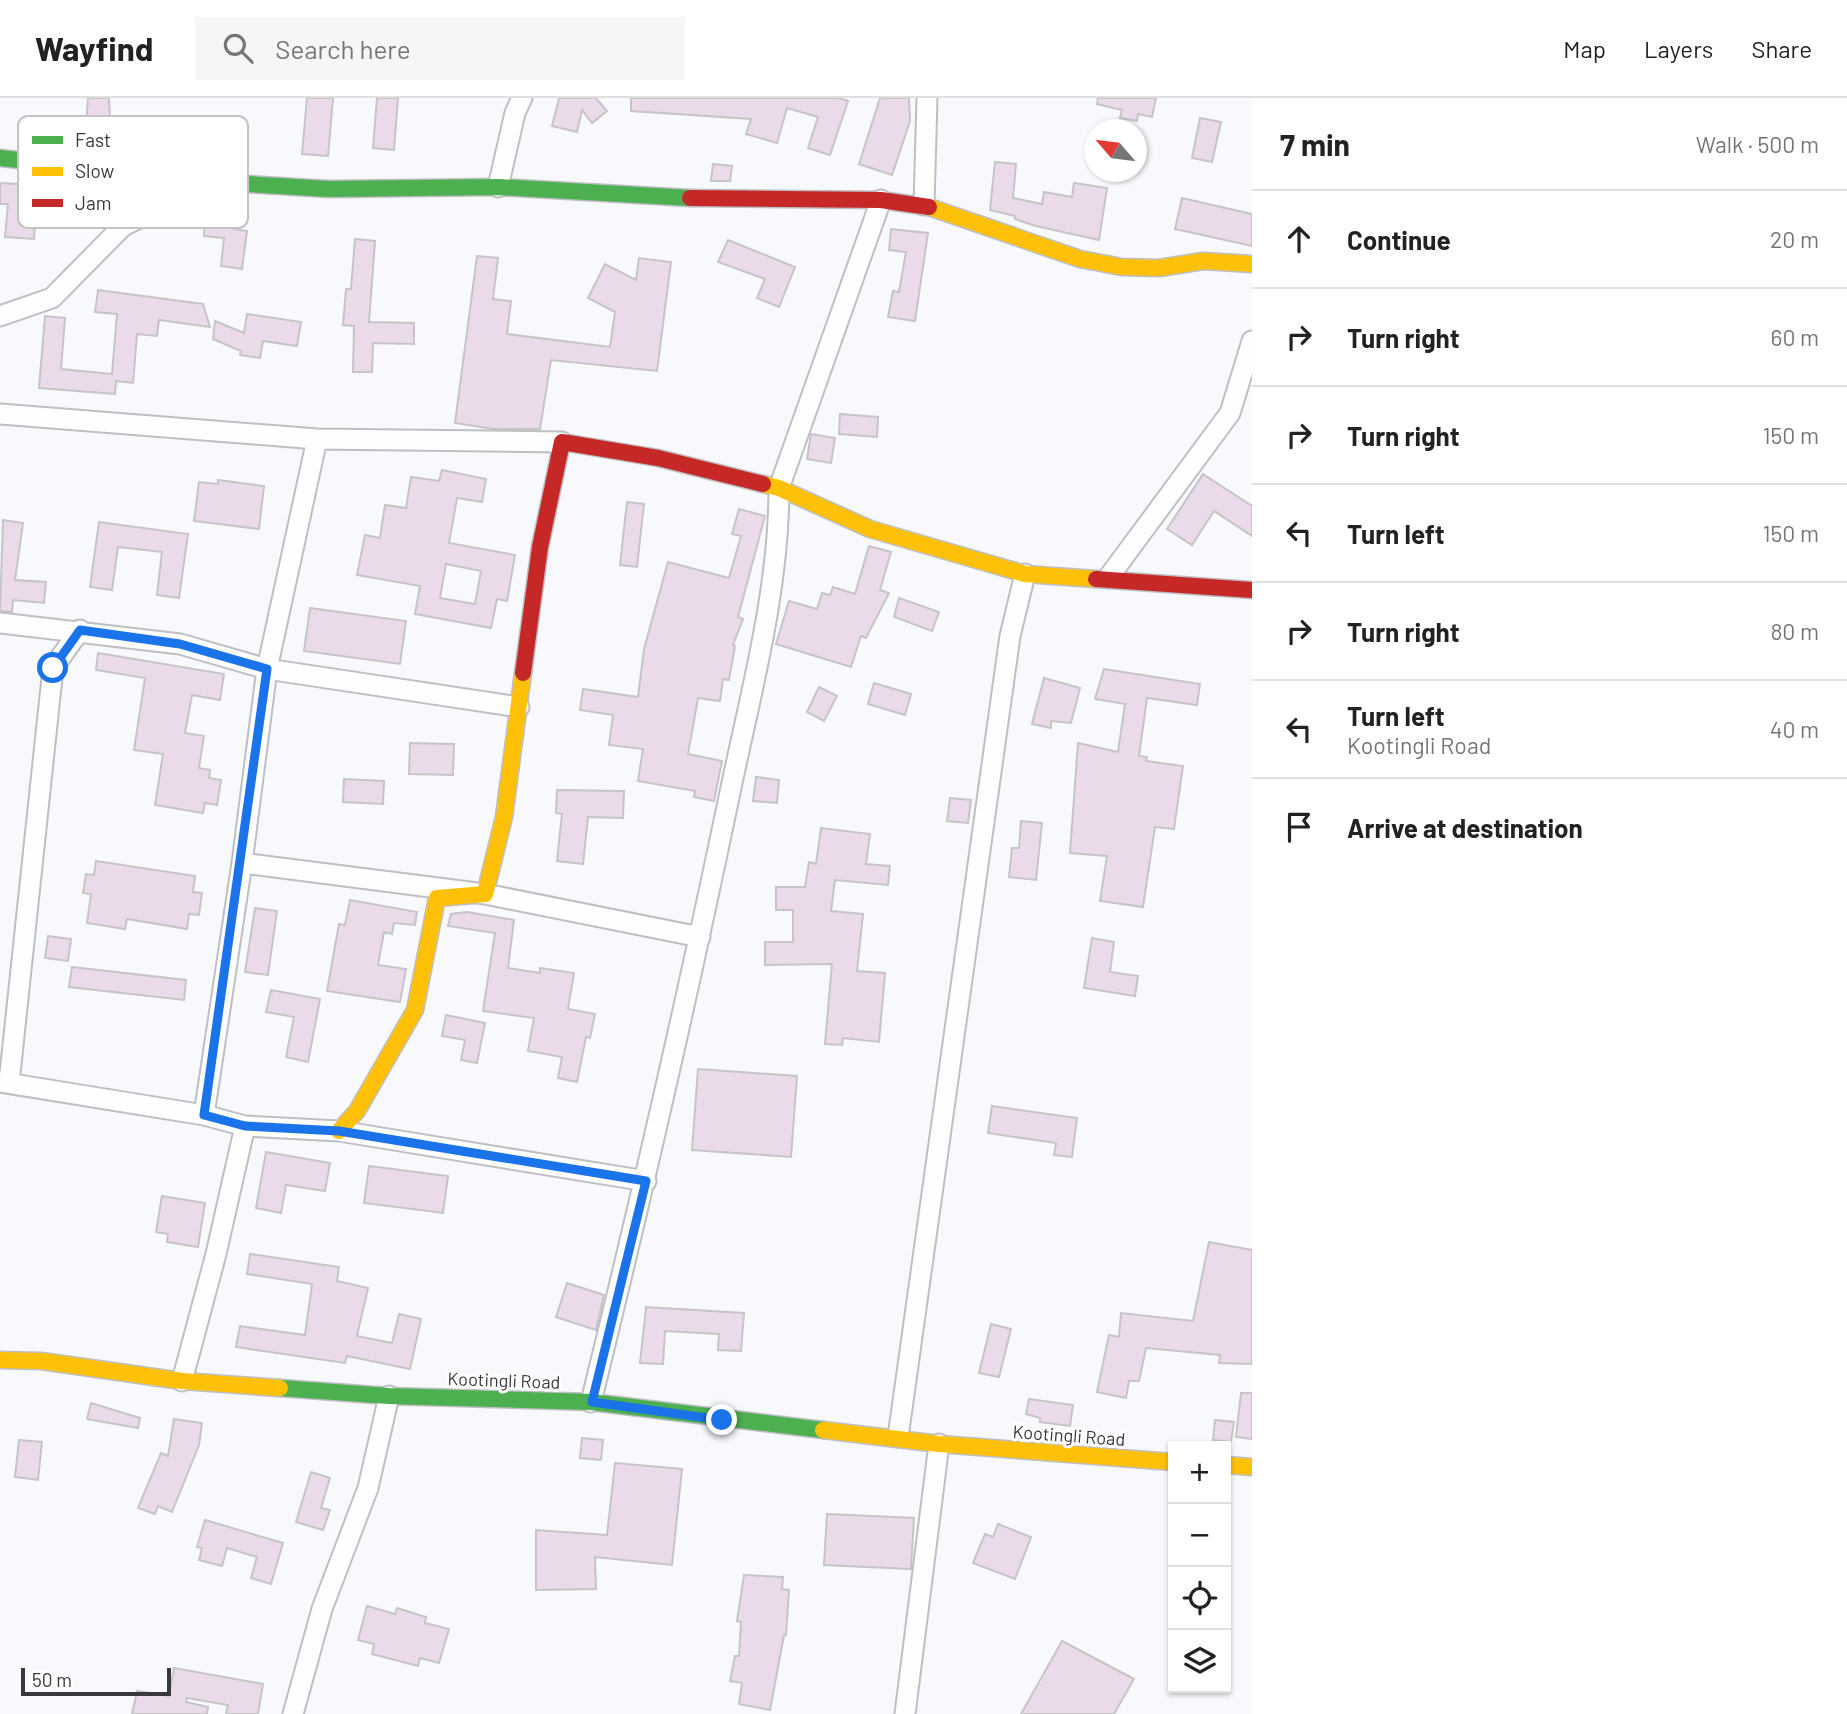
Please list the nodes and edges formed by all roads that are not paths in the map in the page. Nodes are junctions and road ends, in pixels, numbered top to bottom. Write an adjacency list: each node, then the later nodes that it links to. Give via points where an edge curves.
1 (522, 98): 6 (street)
2 (926, 98): 8 (street)
3 (0, 158): 4 (street)
4 (18, 160)
5 (248, 184): 6 (street, via 329,189)
6 (498, 187): 7 (street, via 640,197)
7 (881, 200): 8 (street); 16 (street)
8 (924, 205): 10 (street, via 1080,259 1122,267 1159,268 1203,261)
9 (121, 228): 11 (street, via 52,298)
10 (1252, 264)
11 (0, 316)
12 (1252, 341): 18 (street, via 1230,413)
13 (0, 414): 14 (street)
14 (317, 439): 15 (street); 22 (street)
15 (562, 442): 16 (street, via 658,458); 23 (street, via 540,547)
16 (779, 488): 17 (street, via 870,529); 26 (street, via 779,527 768,603)
17 (1025, 574): 18 (street); 36 (street, via 1010,636)
18 (1108, 578): 19 (street)
19 (1252, 590)
20 (0, 623): 21 (street)
21 (80, 630): 22 (street, via 180,644); 27 (street, via 53,668)
22 (267, 669): 23 (street); 24 (street)
23 (519, 708): 25 (street, via 505,817)
24 (242, 863): 25 (street); 28 (street)
25 (485, 894): 26 (street); 30 (street, via 437,898 415,1010 357,1111)
26 (700, 937): 31 (street)
27 (5, 1082): 28 (street)
28 (204, 1115): 29 (street)
29 (245, 1126): 30 (street); 33 (street)
30 (339, 1131): 31 (street)
31 (646, 1181): 35 (street)
32 (0, 1360): 33 (street, Kootingli Road, via 41,1361)
33 (181, 1381): 34 (street, Kootingli Road)
34 (390, 1396): 35 (street, Kootingli Road); 41 (street, via 368,1488 322,1609)
35 (592, 1402): 36 (street, Kootingli Road)
36 (898, 1437): 37 (street, Kootingli Road)
37 (939, 1444): 38 (street, Kootingli Road); 42 (street)
38 (1168, 1462)
39 (1231, 1465): 40 (street)
40 (1252, 1467)
41 (293, 1714)
42 (905, 1714)

